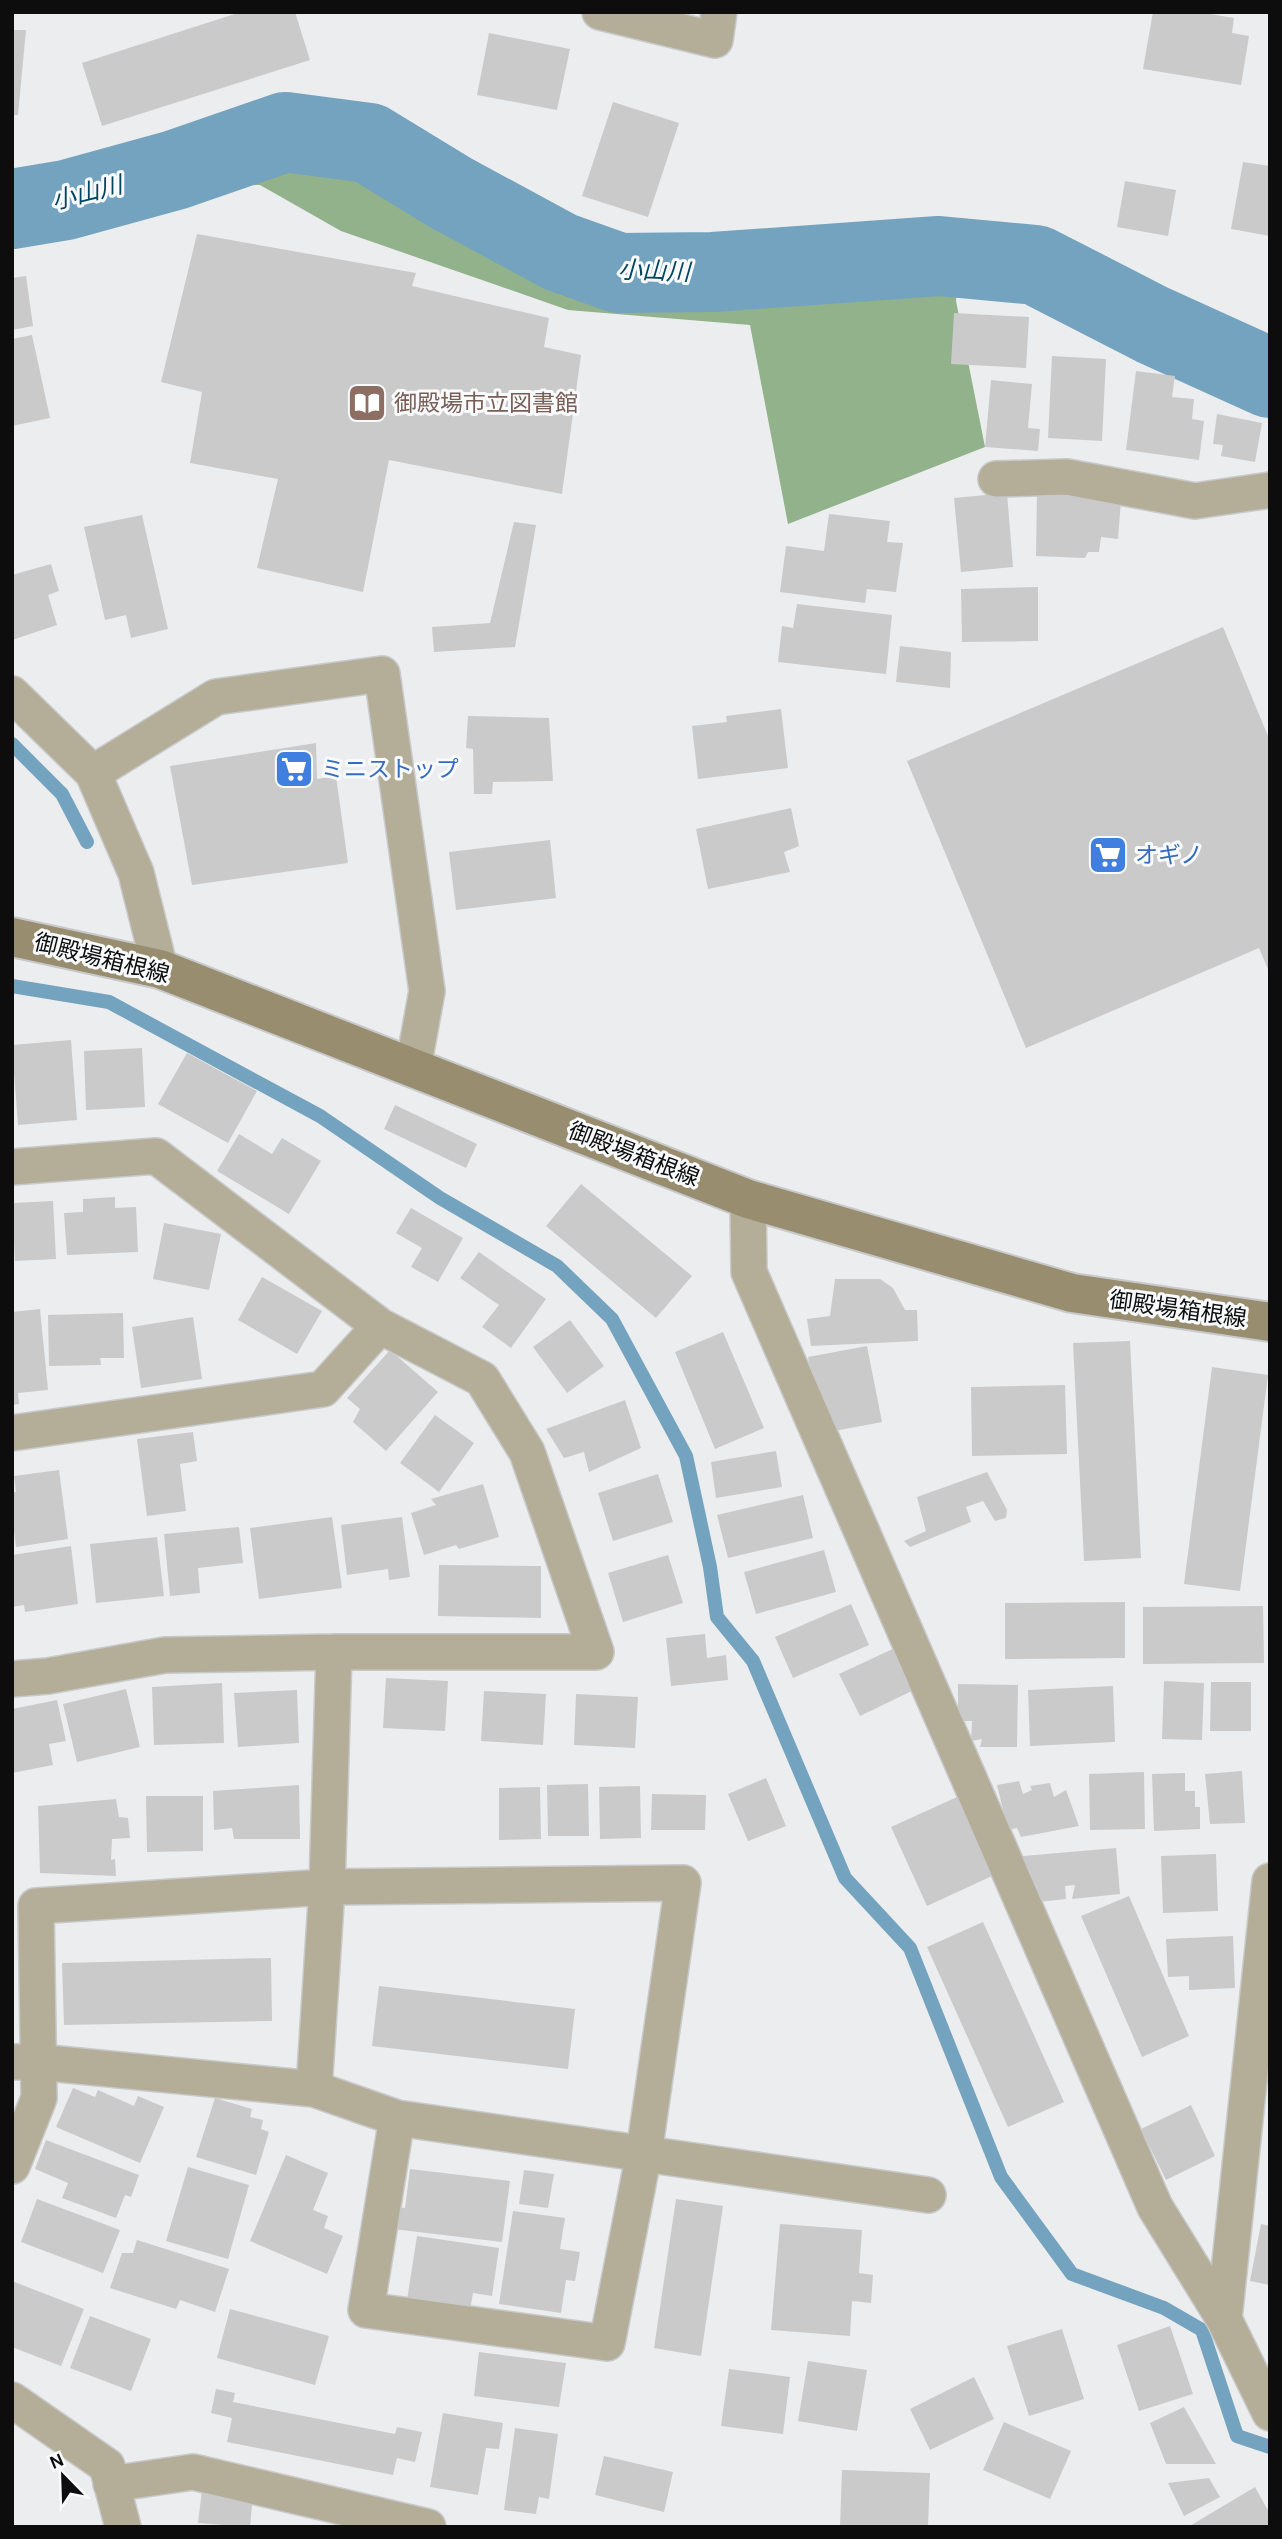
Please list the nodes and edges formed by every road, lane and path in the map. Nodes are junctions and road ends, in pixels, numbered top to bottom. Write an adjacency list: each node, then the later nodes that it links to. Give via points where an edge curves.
1 (600, 12): 2 (street, via 715,40)
2 (719, 12)
3 (996, 479): 4 (street, via 1067,477 1195,501)
4 (1270, 490)
5 (12, 694): 6 (street)
6 (93, 772): 8 (street, via 136,873); 9 (street, via 216,697 382,674 427,992)
7 (12, 937): 8 (main road, 御殿場箱根線)
8 (160, 969): 9 (main road, 御殿場箱根線)
9 (413, 1068): 11 (main road, 御殿場箱根線)
10 (12, 1167): 13 (street, via 156,1156)
11 (748, 1199): 12 (main road, 御殿場箱根線, via 1073,1293); 25 (street, via 749,1272 1155,2207)
12 (1270, 1322)
13 (380, 1326): 14 (street, via 323,1389); 15 (street, via 482,1379 527,1452 596,1652)
14 (12, 1433)
15 (334, 1652): 16 (street, via 165,1655); 18 (street)
16 (12, 1679)
17 (1270, 1881): 25 (street)
18 (327, 1887): 19 (street, via 36,1906); 20 (street); 22 (street, via 683,1883)
19 (25, 2062): 20 (street); 23 (street, via 39,2098)
20 (314, 2089): 21 (street)
21 (397, 2118): 22 (street); 22 (street, via 366,2311 607,2343)
22 (644, 2153): 24 (street)
23 (12, 2166)
24 (928, 2195)
25 (1224, 2319): 26 (street)
26 (1255, 2353): 28 (street)
27 (12, 2400): 29 (street, via 107,2466)
28 (1270, 2413)
29 (111, 2484): 30 (street); 31 (street, via 193,2472)
30 (123, 2527)
31 (428, 2527)

